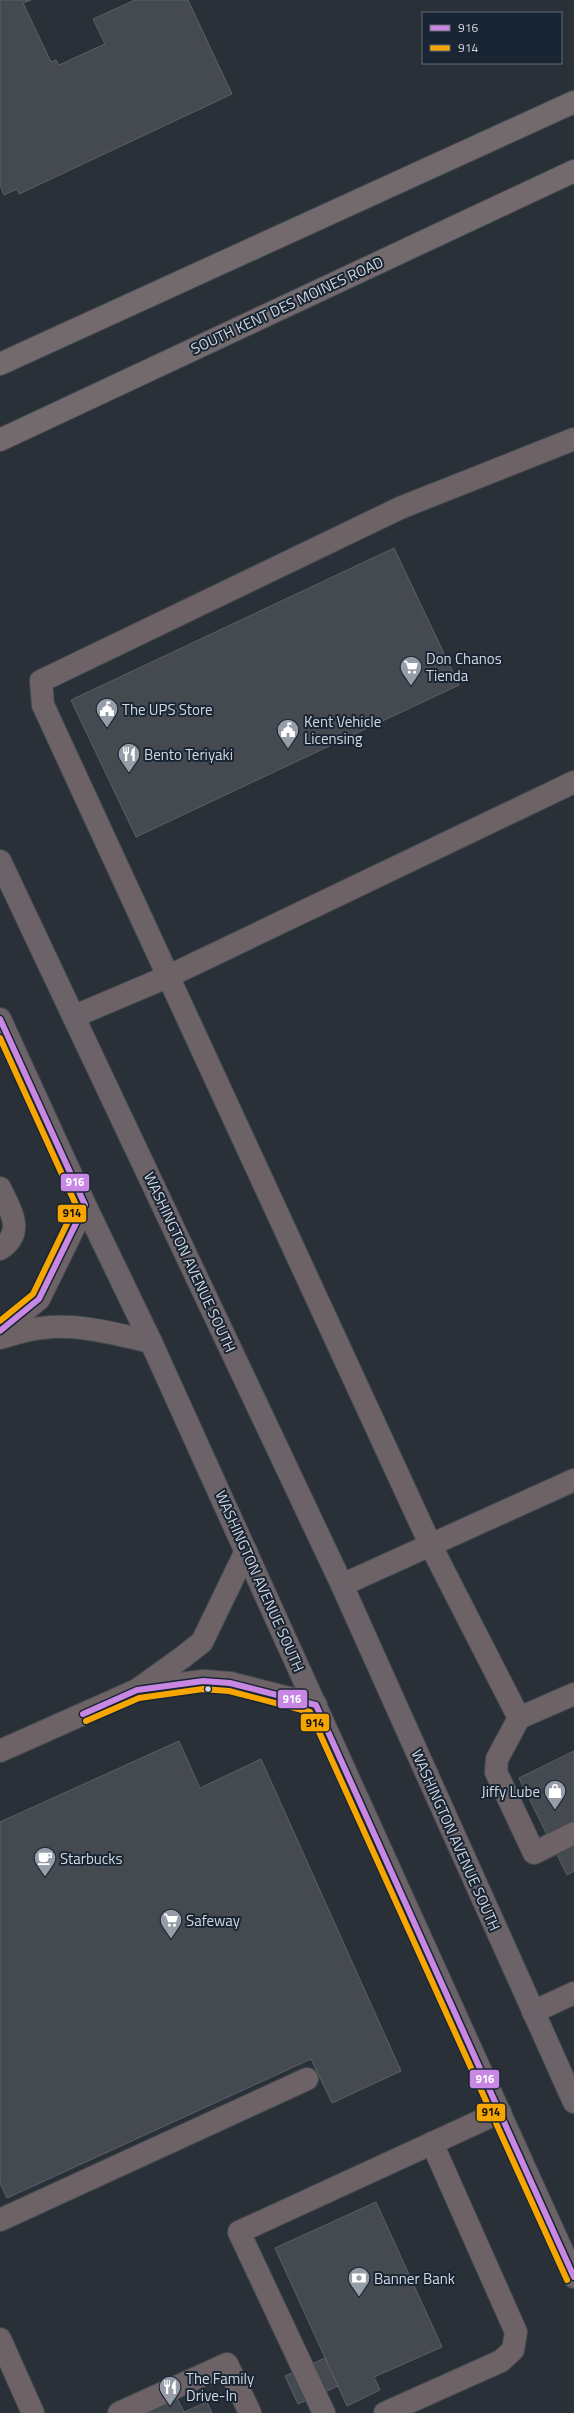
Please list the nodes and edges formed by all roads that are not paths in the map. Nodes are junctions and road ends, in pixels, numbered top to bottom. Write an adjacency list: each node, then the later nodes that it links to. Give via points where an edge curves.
1 (574, 102): 3 (highway)
2 (574, 171): 5 (highway, SOUTH KENT DES MOINES ROAD)
3 (0, 364)
4 (574, 439): 8 (lane, via 400,508 41,681 42,705)
5 (0, 440)
6 (574, 782): 8 (lane)
7 (0, 861): 9 (main road, WASHINGTON AVENUE SOUTH)
8 (167, 977): 9 (lane); 18 (lane)
9 (75, 1016): 20 (main road, WASHINGTON AVENUE SOUTH)
10 (0, 1019): 12 (main road, WASHINGTON AVENUE SOUTH)
11 (0, 1188): 13 (lane, via 13,1217 14,1230 10,1242)
12 (84, 1205): 14 (lane, via 39,1299); 16 (main road, WASHINGTON AVENUE SOUTH)
13 (0, 1249)
14 (0, 1331)
15 (0, 1338): 16 (lane, via 41,1328 60,1327 97,1330)
16 (151, 1342): 19 (main road, WASHINGTON AVENUE SOUTH)
17 (574, 1480): 18 (lane)
18 (431, 1546): 20 (lane); 24 (lane)
19 (246, 1551): 21 (lane, via 202,1642); 23 (main road, WASHINGTON AVENUE SOUTH)
20 (342, 1585): 28 (main road, WASHINGTON AVENUE SOUTH)
21 (137, 1690): 23 (lane, via 203,1681 230,1683); 25 (lane)
22 (574, 1694): 24 (lane)
23 (316, 1705): 31 (main road, WASHINGTON AVENUE SOUTH)
24 (519, 1718): 26 (lane, via 497,1760 496,1772 534,1853)
25 (0, 1751)
26 (574, 1833)
27 (574, 1993): 28 (lane)
28 (533, 2012): 30 (main road, WASHINGTON AVENUE SOUTH)
29 (307, 2079): 33 (lane)
30 (574, 2102)
31 (500, 2112): 32 (lane); 34 (main road, WASHINGTON AVENUE SOUTH)
32 (432, 2143): 39 (lane, via 238,2232); 40 (lane, via 516,2332 513,2350 501,2361)
33 (0, 2220)
34 (574, 2277)
35 (0, 2339): 36 (lane)
36 (33, 2413)
37 (119, 2413): 38 (lane, via 227,2364)
38 (250, 2413)
39 (324, 2413)
40 (385, 2413)

